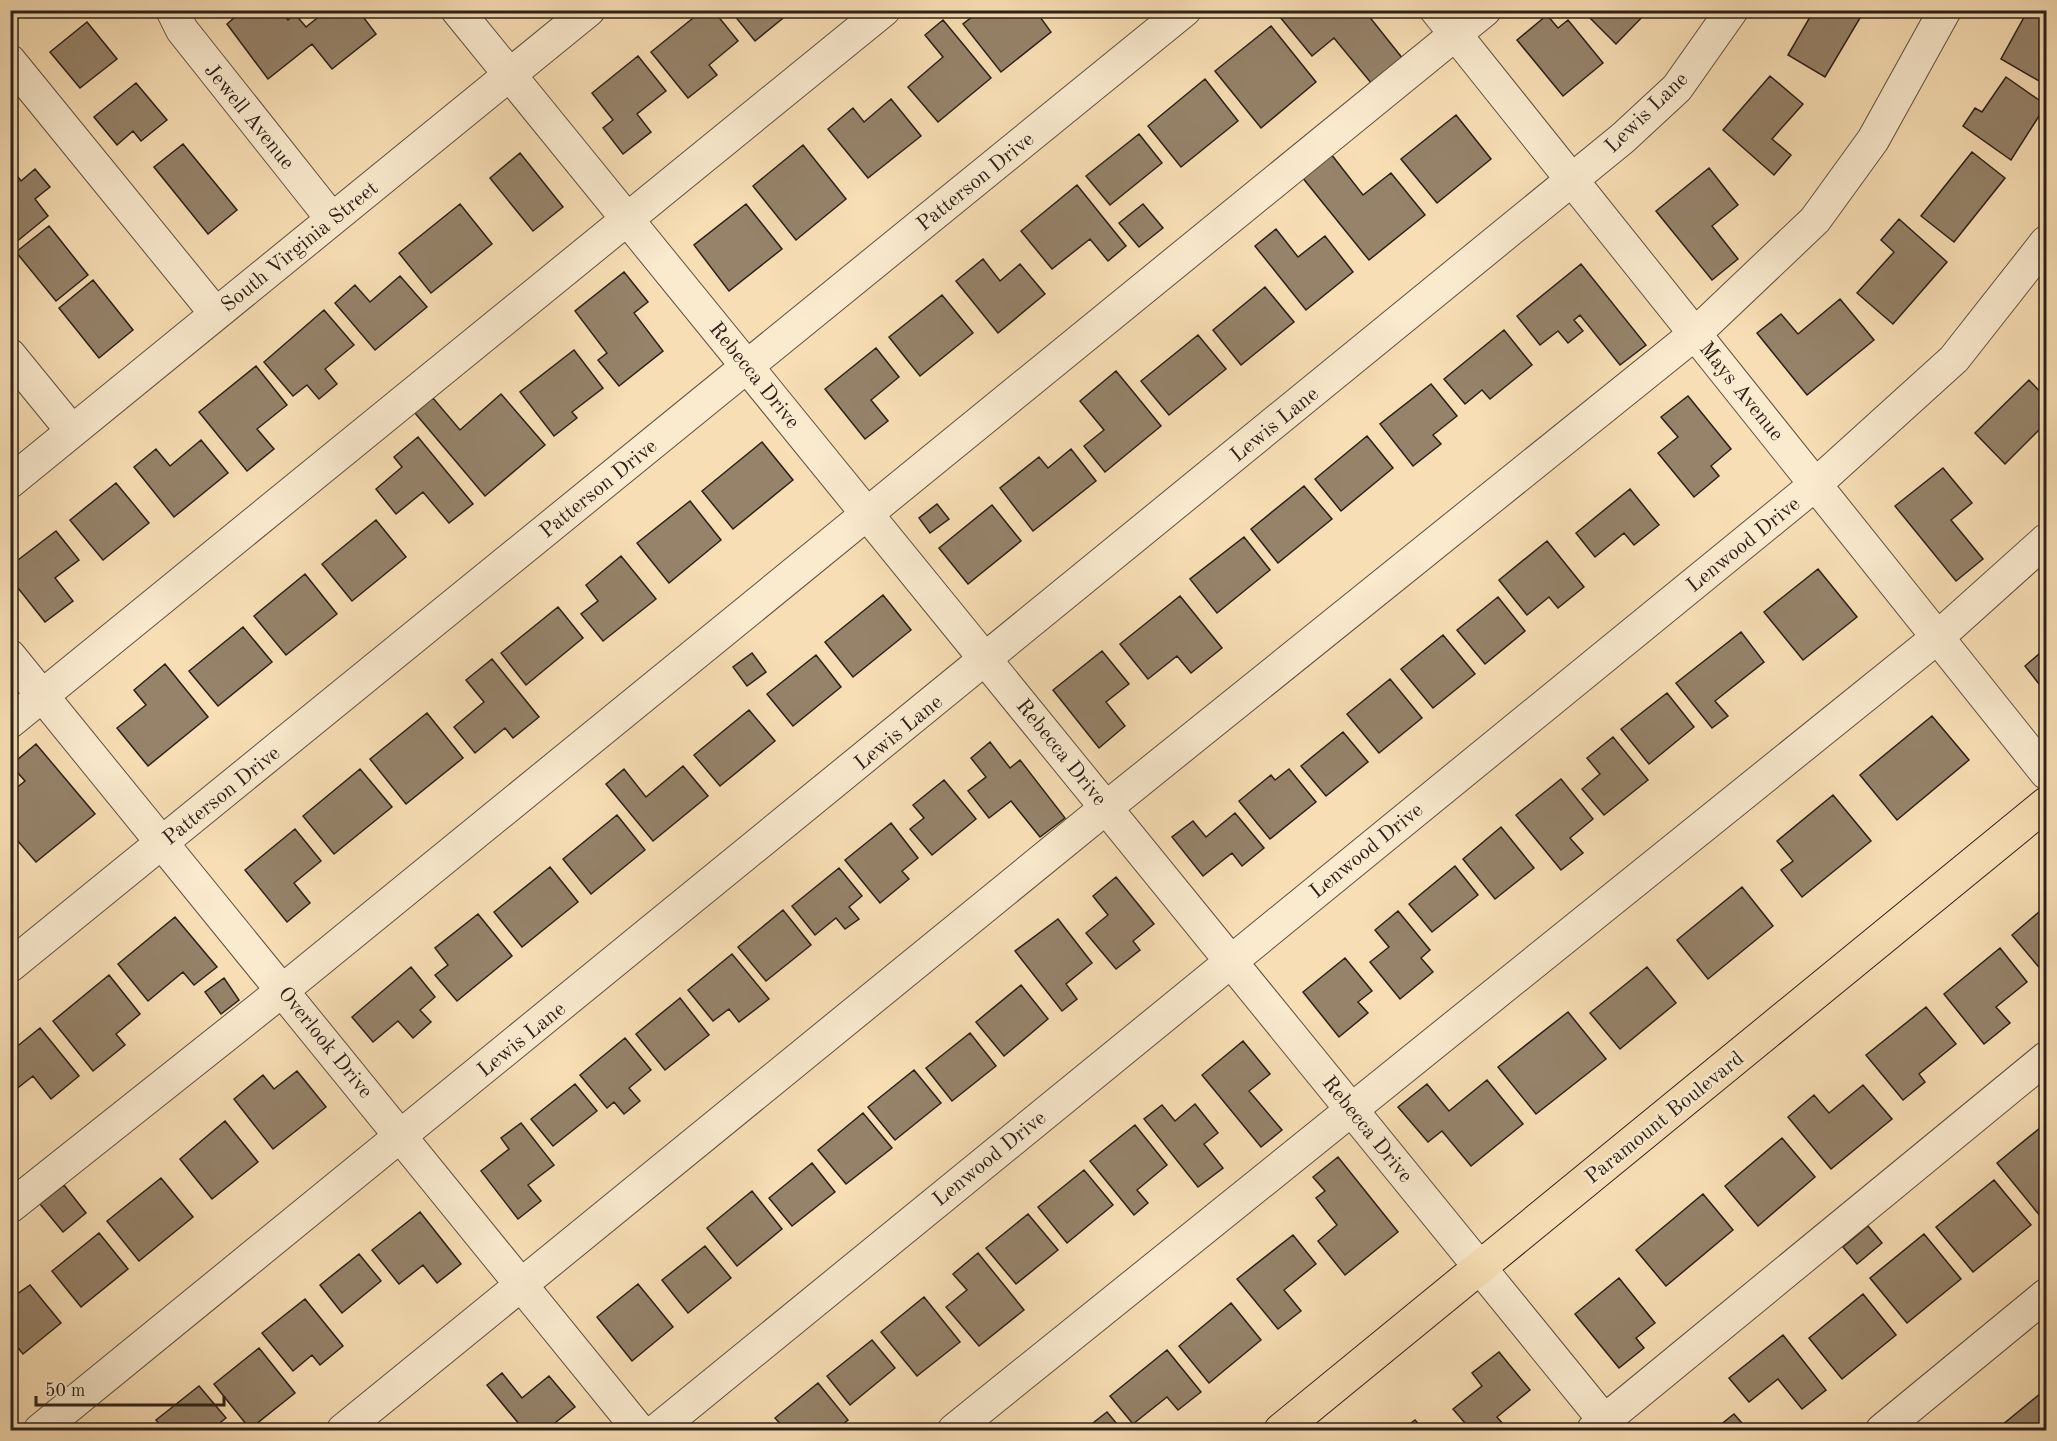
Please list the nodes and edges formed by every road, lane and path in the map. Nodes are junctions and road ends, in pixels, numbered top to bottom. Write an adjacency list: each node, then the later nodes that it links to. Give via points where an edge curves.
1 (172, 10): 14 (street, Jewell Avenue, via 182,30)
2 (457, 10): 12 (street, Rebecca Drive)
3 (589, 10): 12 (street, South Virginia Street)
4 (884, 10): 15 (street)
5 (1185, 10): 20 (street, Patterson Drive)
6 (1436, 10): 10 (street, Mays Avenue)
7 (1485, 10): 10 (street)
8 (1732, 10): 13 (street, Lewis Lane, via 1677,88)
9 (1945, 10): 18 (street, via 1873,140 1815,220)
10 (1456, 36): 13 (street, Mays Avenue); 24 (street)
11 (10, 61): 17 (street)
12 (511, 74): 14 (street, South Virginia Street); 15 (street, Rebecca Drive)
13 (1572, 180): 18 (street, Mays Avenue); 28 (street, Lewis Lane)
14 (332, 219): 17 (street, South Virginia Street)
15 (629, 220): 20 (street, Rebecca Drive); 29 (street)
16 (2046, 242): 23 (street, Lenwood Drive, via 1954,359)
17 (216, 314): 21 (street, South Virginia Street)
18 (1695, 333): 23 (street, Mays Avenue); 33 (street)
19 (10, 355): 21 (street)
20 (748, 366): 24 (street, Rebecca Drive); 34 (street, Patterson Drive)
21 (72, 431): 22 (street, South Virginia Street)
22 (10, 482)
23 (1816, 484): 26 (street, Mays Avenue); 35 (street, Lenwood Drive)
24 (868, 514): 28 (street, Rebecca Drive); 37 (street)
25 (2046, 540): 26 (street)
26 (1938, 637): 31 (street, Mays Avenue); 39 (street)
27 (10, 656): 29 (street, Overlook Drive)
28 (987, 659): 33 (street, Rebecca Drive); 40 (street, Lewis Lane)
29 (43, 696): 30 (street); 34 (street, Overlook Drive)
30 (10, 722)
31 (2046, 773)
32 (2046, 804): 42 (main road, Paramount Boulevard)
33 (1107, 807): 35 (street, Rebecca Drive); 43 (street)
34 (163, 842): 36 (street, Patterson Drive); 37 (street, Overlook Drive)
35 (1231, 960): 39 (street, Rebecca Drive); 49 (street, Lenwood Drive)
36 (10, 966)
37 (283, 990): 40 (street, Overlook Drive); 41 (street)
38 (2046, 1058): 45 (street)
39 (1350, 1108): 42 (street, Rebecca Drive); 50 (street)
40 (402, 1137): 43 (street, Overlook Drive); 46 (street, Lewis Lane)
41 (10, 1207)
42 (1480, 1268): 45 (street, Rebecca Drive); 51 (main road, Paramount Boulevard)
43 (522, 1286): 47 (street); 48 (street, Overlook Drive)
44 (2046, 1295): 52 (street)
45 (1603, 1427)
46 (40, 1431)
47 (343, 1431)
48 (639, 1431)
49 (657, 1431)
50 (954, 1431)
51 (1281, 1431)
52 (1882, 1431)

